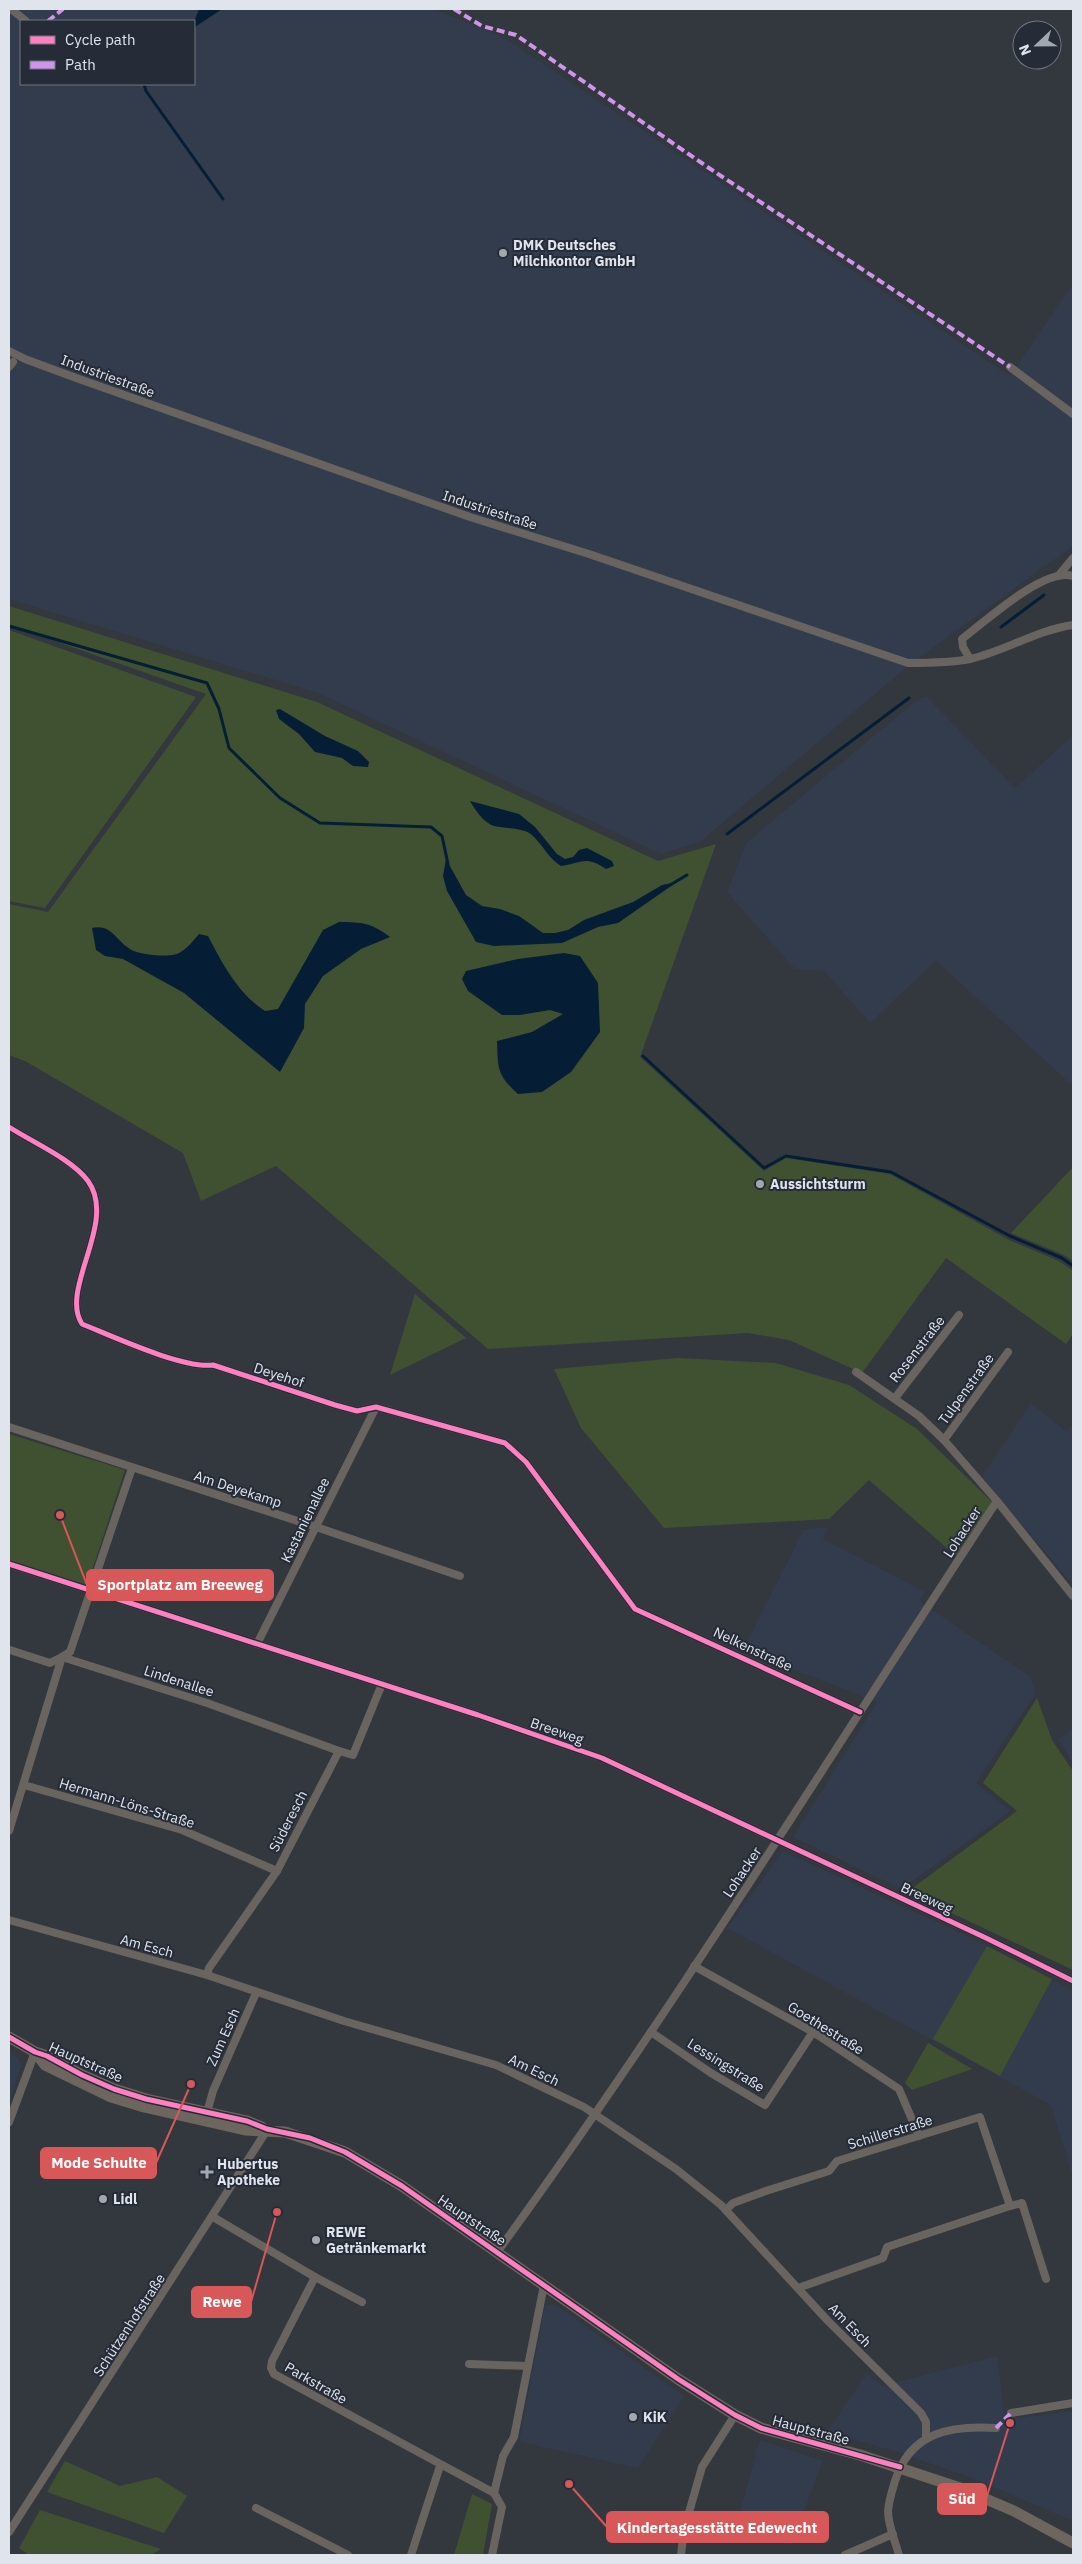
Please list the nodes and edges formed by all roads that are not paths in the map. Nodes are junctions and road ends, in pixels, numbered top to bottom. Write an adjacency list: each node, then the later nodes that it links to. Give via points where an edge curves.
1 (11, 9): 2 (street)
2 (25, 20)
3 (9, 351): 10 (street, Industriestraße, via 79,379 463,515 589,554 891,658 908,663 933,664)
4 (1010, 367): 5 (street)
5 (1073, 414)
6 (1073, 558): 7 (street)
7 (1059, 575): 8 (street); 10 (street, via 1039,582 962,639)
8 (1073, 576)
9 (1073, 625): 10 (street, Industriestraße)
10 (970, 659)
11 (9, 1127): 16 (street, Deyehof, via 76,1168 95,1194 97,1216 75,1308 82,1324 170,1357 203,1366 213,1365 335,1405 357,1411)
12 (959, 1315): 15 (street, Rosenstraße)
13 (1008, 1352): 18 (street, Tulpenstraße)
14 (856, 1372): 15 (street, Lohacker)
15 (895, 1398): 18 (street, Lohacker)
16 (376, 1407): 21 (street, Kastanienallee); 26 (street, Deyehof, via 505,1443 526,1462)
17 (9, 1427): 19 (street, Am Deyekamp)
18 (944, 1440): 20 (street, Lohacker)
19 (132, 1468): 21 (street, Am Deyekamp); 24 (street)
20 (997, 1501): 25 (street, Lohacker); 31 (street, Lohacker)
21 (316, 1527): 23 (street, Am Deyekamp); 27 (street, Kastanienallee)
22 (9, 1564): 24 (street, Breeweg)
23 (460, 1576)
24 (89, 1592): 27 (street, Breeweg); 29 (street, via 70,1652)
25 (1073, 1596)
26 (635, 1609): 31 (street, Nelkenstraße)
27 (258, 1644): 30 (street, Breeweg)
28 (10, 1650): 29 (street, Lindenallee, via 50,1663)
29 (62, 1656): 32 (street, Lindenallee); 33 (street)
30 (382, 1684): 32 (street, via 353,1755); 35 (street, Breeweg, via 602,1758)
31 (860, 1712): 35 (street, Lohacker)
32 (339, 1751): 36 (street, Süderesch)
33 (24, 1785): 34 (street); 36 (street, Hermann-Löns-Straße, via 182,1830)
34 (9, 1831)
35 (778, 1842): 38 (street, Lohacker); 40 (street, Breeweg)
36 (277, 1871): 39 (street, Süderesch)
37 (9, 1920): 39 (street, Am Esch)
38 (694, 1966): 42 (street, Lohacker); 43 (street, Goethestraße)
39 (207, 1975): 41 (street, Am Esch)
40 (1073, 1981)
41 (256, 1993): 46 (street, Am Esch, via 496,2065); 47 (street, Zum Esch, via 213,2090)
42 (651, 2032): 43 (street, Lessingstraße, via 765,2105); 46 (street, Lohacker)
43 (813, 2032): 50 (street, Goethestraße, via 899,2089)
44 (9, 2037): 45 (main road, Hauptstraße)
45 (34, 2052): 47 (main road, Hauptstraße, via 114,2088); 48 (street)
46 (594, 2113): 52 (street, Am Esch, via 676,2169); 54 (street, Lohacker)
47 (206, 2116): 49 (main road, Hauptstraße, via 247,2121)
48 (9, 2122)
49 (267, 2129): 53 (street, Schützenhofstraße); 54 (main road, Hauptstraße, via 310,2138 352,2155)
50 (919, 2136): 51 (street, Schillerstraße, via 980,2117); 52 (street, Schillerstraße, via 837,2161 829,2171 732,2203)
51 (1010, 2206): 56 (street, via 1022,2203); 58 (street, via 887,2248 882,2258)
52 (726, 2210): 58 (street, Am Esch)
53 (213, 2217): 55 (street); 71 (street, Schützenhofstraße)
54 (498, 2251): 57 (main road, Hauptstraße)
55 (315, 2277): 59 (street); 67 (street, Parkstraße, via 272,2361 274,2374)
56 (1046, 2278)
57 (546, 2285): 61 (street); 64 (main road, Hauptstraße, via 678,2379)
58 (798, 2288): 66 (street, Am Esch, via 921,2413 926,2422)
59 (362, 2302)
60 (469, 2364): 61 (street)
61 (527, 2366): 69 (street, via 514,2437 502,2456)
62 (1073, 2403): 63 (street)
63 (1011, 2412)
64 (735, 2415): 68 (main road, Hauptstraße, via 770,2431); 77 (street, via 702,2467 684,2530)
65 (996, 2428): 66 (street, via 950,2428)
66 (926, 2439): 68 (street, via 909,2452)
67 (440, 2466): 69 (street, Parkstraße); 75 (street)
68 (900, 2467): 72 (street, via 889,2501); 73 (main road, Hauptstraße, via 1001,2505)
69 (494, 2493): 76 (street, via 502,2507)
70 (256, 2508): 74 (street)
71 (9, 2532)
72 (893, 2534): 78 (street); 79 (street)
73 (1073, 2543)
74 (348, 2555)
75 (411, 2555)
76 (492, 2555)
77 (682, 2555)
78 (845, 2555)
79 (899, 2555)

